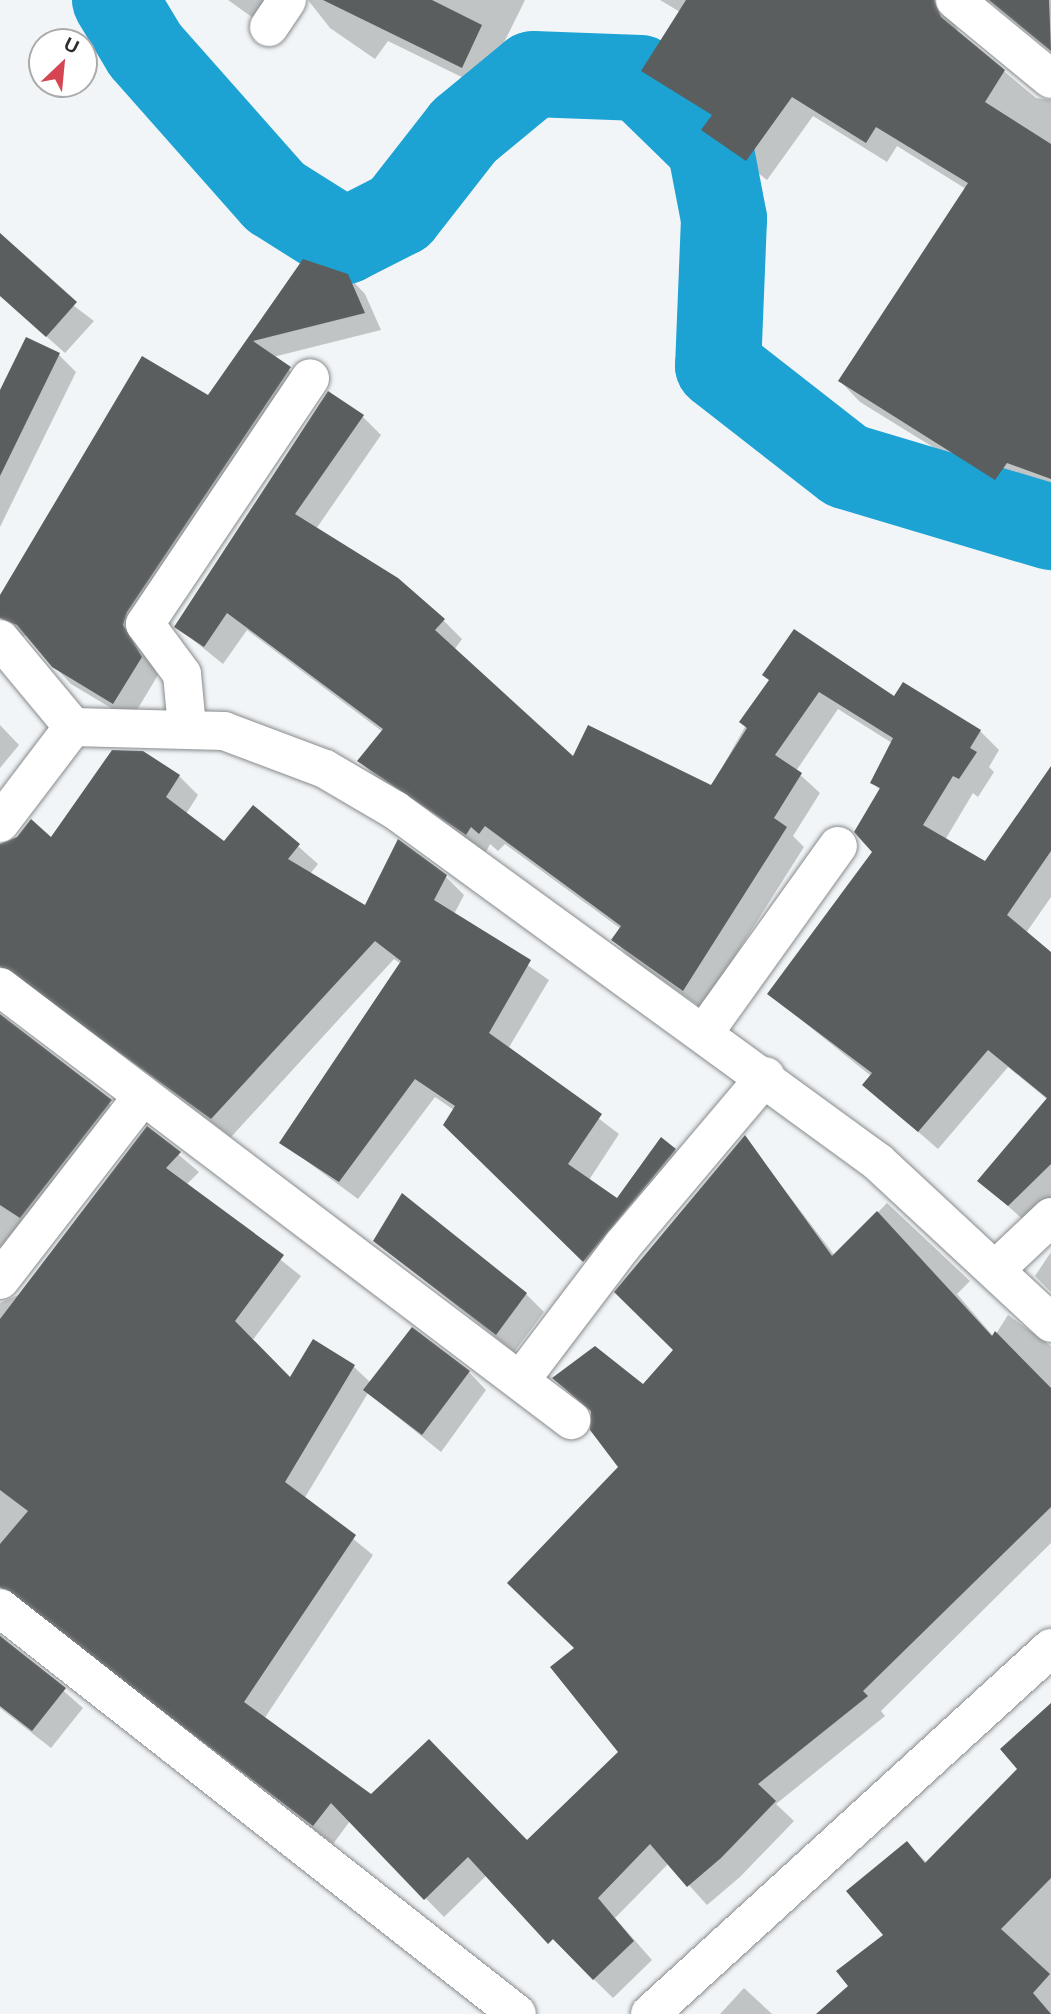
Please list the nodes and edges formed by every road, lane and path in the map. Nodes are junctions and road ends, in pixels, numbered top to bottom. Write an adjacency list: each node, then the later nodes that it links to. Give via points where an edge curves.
1 (955, 0): 2 (street)
2 (1051, 79)
3 (310, 377): 6 (street, via 145,624 183,674)
4 (0, 639): 5 (street)
5 (73, 727): 6 (street); 7 (street)
6 (187, 727): 10 (street, via 224,731 303,760 395,810)
7 (0, 823)
8 (838, 846): 10 (street)
9 (0, 987): 12 (street)
10 (704, 1033): 11 (street)
11 (766, 1076): 14 (street, via 878,1161); 17 (street, via 623,1245)
12 (141, 1098): 15 (street); 17 (street)
13 (1051, 1217): 14 (street)
14 (995, 1270): 16 (street)
15 (0, 1280)
16 (1051, 1324)
17 (522, 1378): 18 (street)
18 (571, 1420)
19 (0, 1608): 22 (street)
20 (1051, 1648): 21 (street)
21 (652, 2013)
22 (517, 2014)

